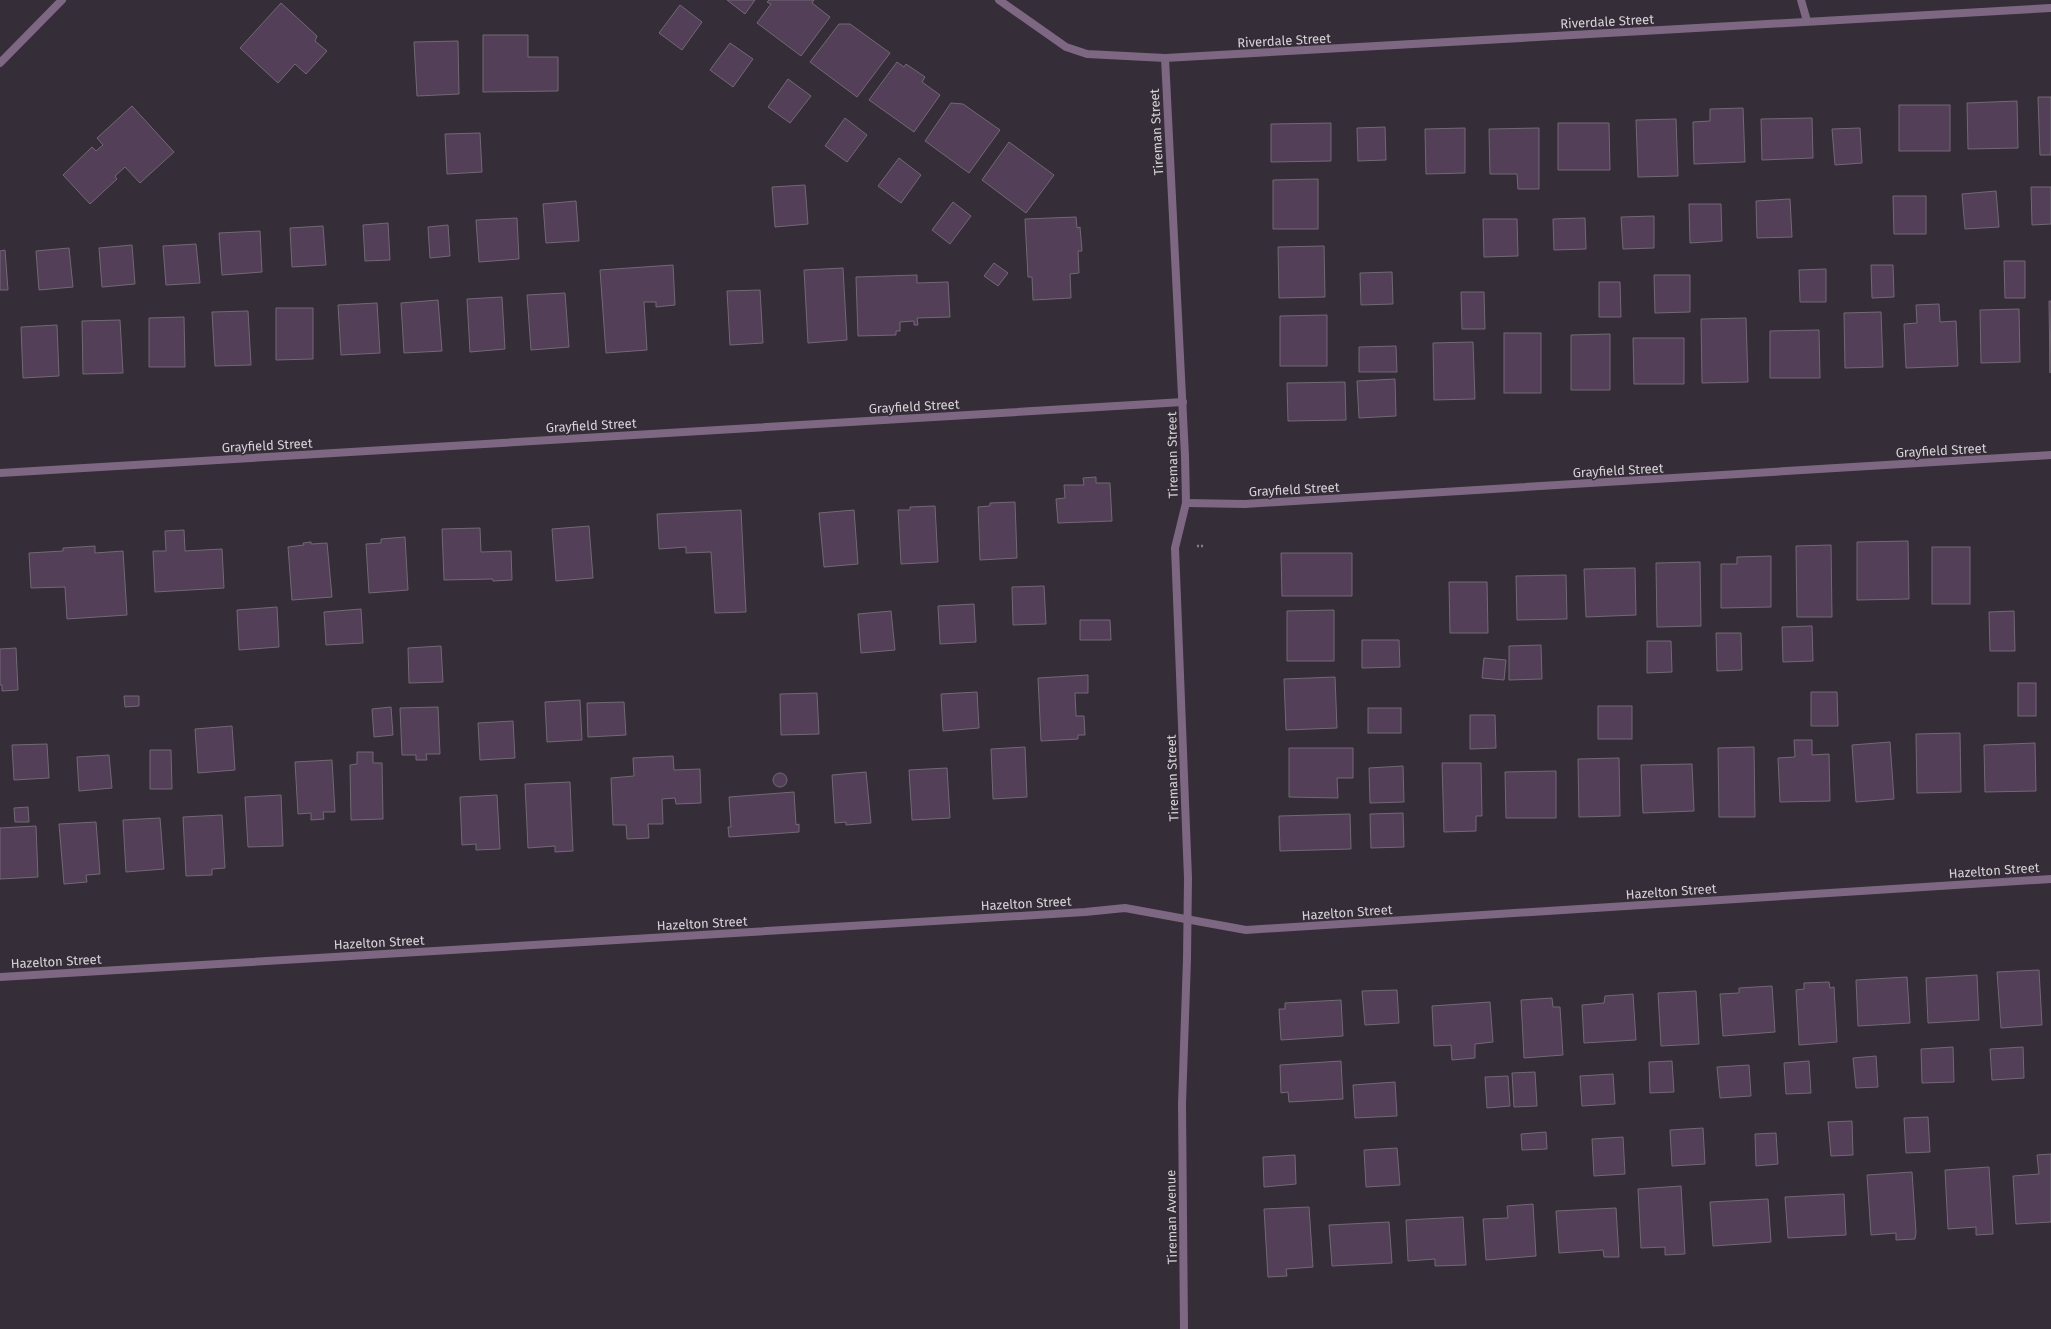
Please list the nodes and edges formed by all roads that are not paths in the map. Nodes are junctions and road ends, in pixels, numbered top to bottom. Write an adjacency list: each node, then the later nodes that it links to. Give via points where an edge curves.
1 (62, 0): 7 (street)
2 (999, 0): 6 (street, via 1066,47 1087,54)
3 (1801, 0): 5 (street)
4 (2051, 8): 5 (street, Riverdale Street)
5 (1807, 21): 6 (street, Riverdale Street)
6 (1165, 58): 8 (street, Tireman Street)
7 (0, 63)
8 (1183, 402): 10 (street, Grayfield Street); 11 (street, Tireman Street)
9 (2051, 455): 11 (street, Grayfield Street, via 1245,504)
10 (0, 473)
11 (1186, 503): 13 (street, Tireman Street, via 1175,548)
12 (2051, 879): 13 (street, Hazelton Street, via 1246,930)
13 (1188, 918): 14 (street, Hazelton Street, via 1125,908); 15 (street, Tireman Street)
14 (0, 977)
15 (1182, 1104): 16 (street, Tireman Avenue)
16 (1184, 1329)

